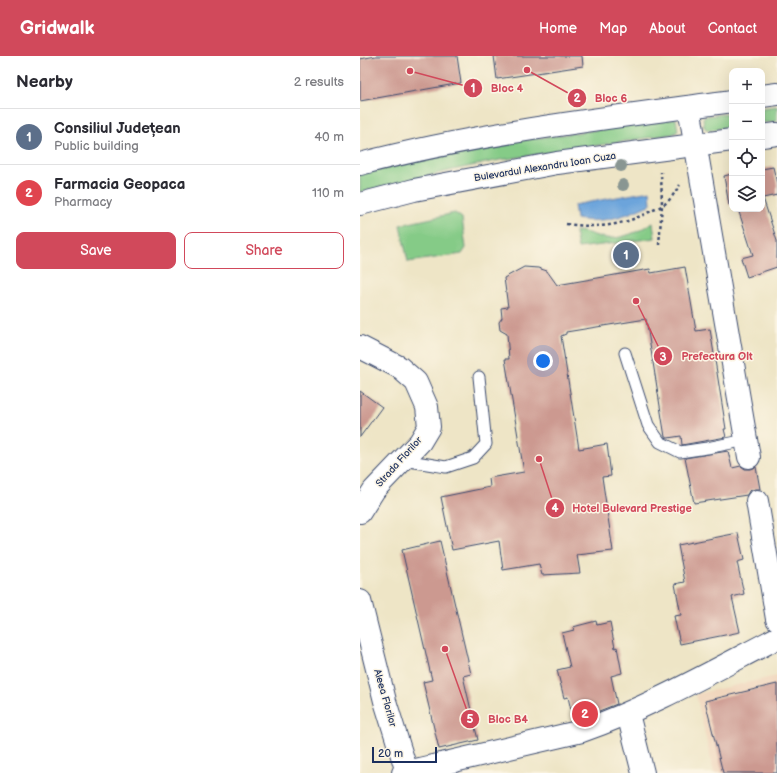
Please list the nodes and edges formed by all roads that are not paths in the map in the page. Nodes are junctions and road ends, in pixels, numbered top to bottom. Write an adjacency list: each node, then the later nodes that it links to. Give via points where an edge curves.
1 (777, 94): 2 (street)
2 (765, 96)
3 (729, 101): 4 (street)
4 (689, 106): 8 (street); 9 (street, via 552,126 410,151)
5 (777, 134): 6 (street)
6 (765, 136)
7 (729, 140): 8 (street, Bulevardul Alexandru Ioan Cuza)
8 (696, 145): 10 (street, Bulevardul Alexandru Ioan Cuza, via 557,163 414,190); 14 (street)
9 (360, 164)
10 (360, 204)
11 (360, 347): 15 (street, Strada Florilor, via 399,367 416,382 427,407 429,427 420,442)
12 (625, 353): 14 (lane, via 648,425 660,442 680,452 707,448)
13 (478, 377): 15 (lane, via 486,444 473,458 446,467)
14 (748, 448)
15 (403, 460): 17 (street, Strada Florilor, via 374,490)
16 (758, 501): 19 (street)
17 (360, 512)
18 (360, 601): 22 (street, Aleea Florilor, via 385,701)
19 (777, 619)
20 (777, 638): 21 (street)
21 (628, 714): 22 (street, via 582,731); 23 (street)
22 (414, 772)
23 (643, 773)

